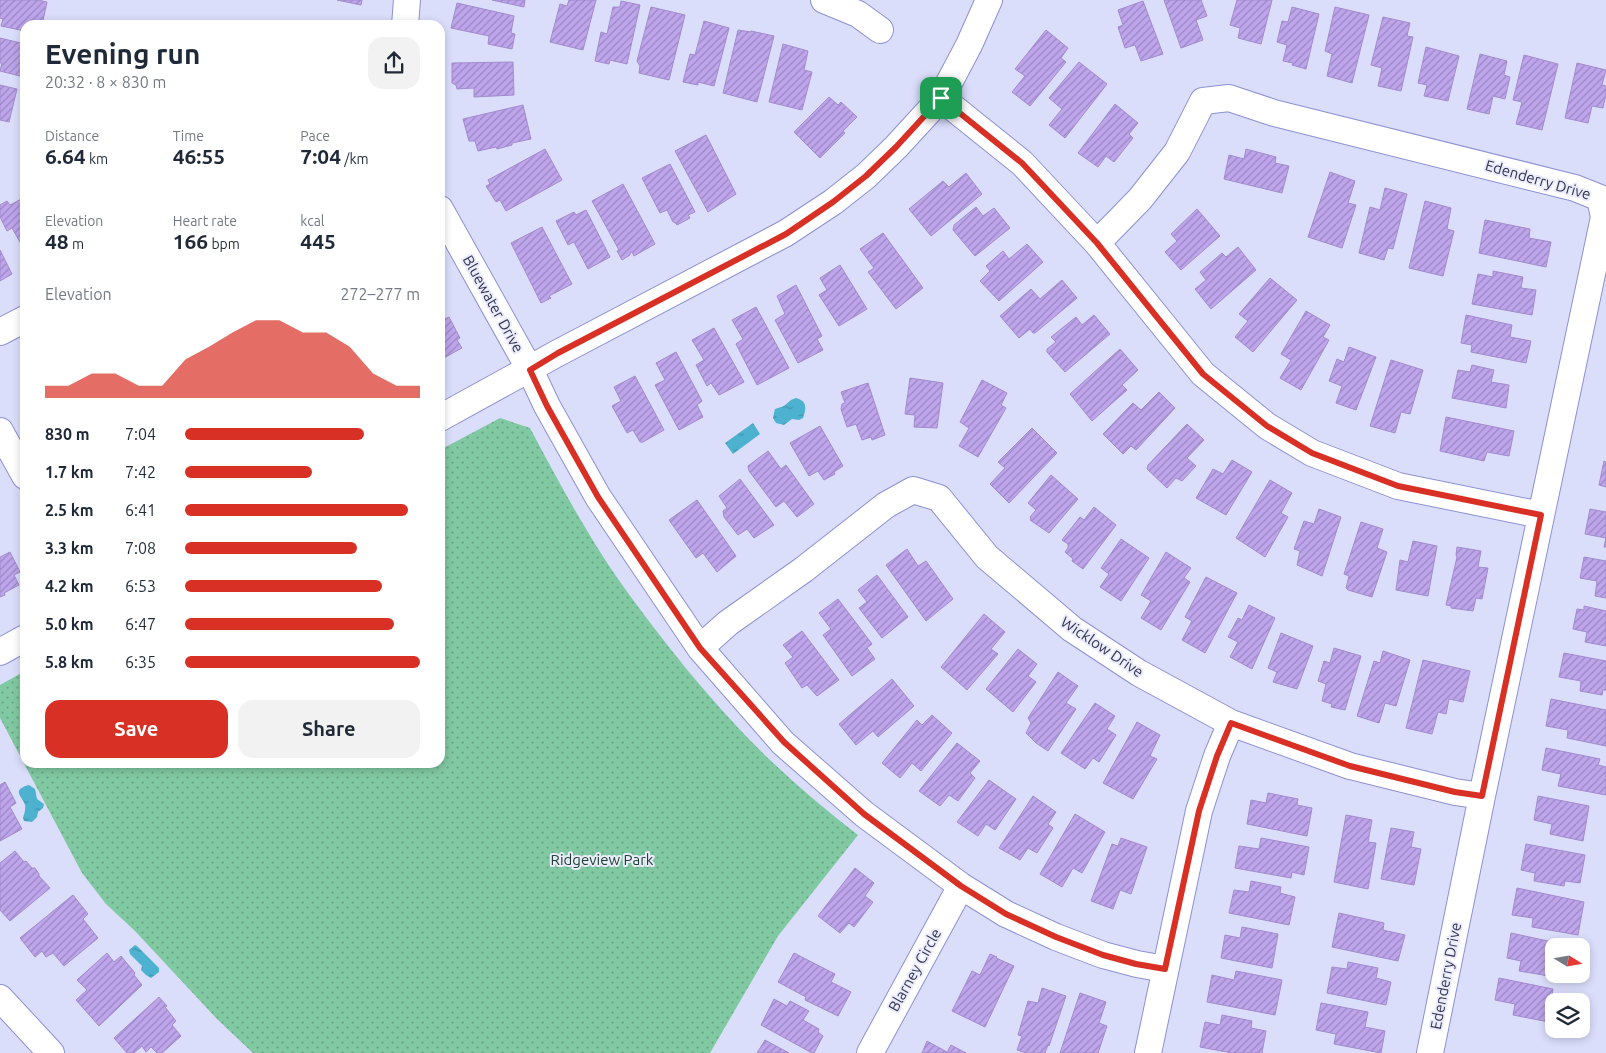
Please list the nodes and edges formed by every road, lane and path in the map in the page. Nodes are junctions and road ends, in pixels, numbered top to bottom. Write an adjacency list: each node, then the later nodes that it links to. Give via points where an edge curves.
1 (407, 0): 4 (street)
2 (824, 0): 5 (street, via 858,14)
3 (989, 0): 6 (street)
4 (405, 20)
5 (880, 30)
6 (941, 98): 8 (street, via 1022,163); 11 (street, via 866,176 786,234)
7 (445, 218): 11 (street, Bluewater Drive)
8 (1097, 243): 15 (street, via 1203,374 1267,426 1312,453 1398,486); 15 (street, Edenderry Drive, via 1140,199 1177,152 1203,101 1229,98 1274,113 1575,188 1600,198 1604,217)
9 (20, 322): 10 (street)
10 (0, 332)
11 (530, 370): 12 (street); 17 (street, Bluewater Drive, via 598,497)
12 (445, 415)
13 (0, 431): 14 (street)
14 (20, 467)
15 (1541, 515): 20 (street, Edenderry Drive)
16 (20, 641): 18 (street)
17 (700, 648): 19 (street, Wicklow Drive, via 728,623 803,570 886,504 913,490 939,498 987,557 1072,629 1140,673); 21 (street, Bluewater Drive, via 784,742 864,814)
18 (0, 652)
19 (1231, 723): 20 (street, Wicklow Drive, via 1350,766); 22 (street, via 1199,811)
20 (1482, 796): 27 (street, Edenderry Drive)
21 (961, 886): 22 (street, Bluewater Drive, via 1006,914 1056,937 1103,955); 25 (street, Blarney Circle)
22 (1165, 969): 26 (street)
23 (0, 998): 24 (street)
24 (52, 1053)
25 (870, 1053)
26 (1148, 1053)
27 (1430, 1053)

